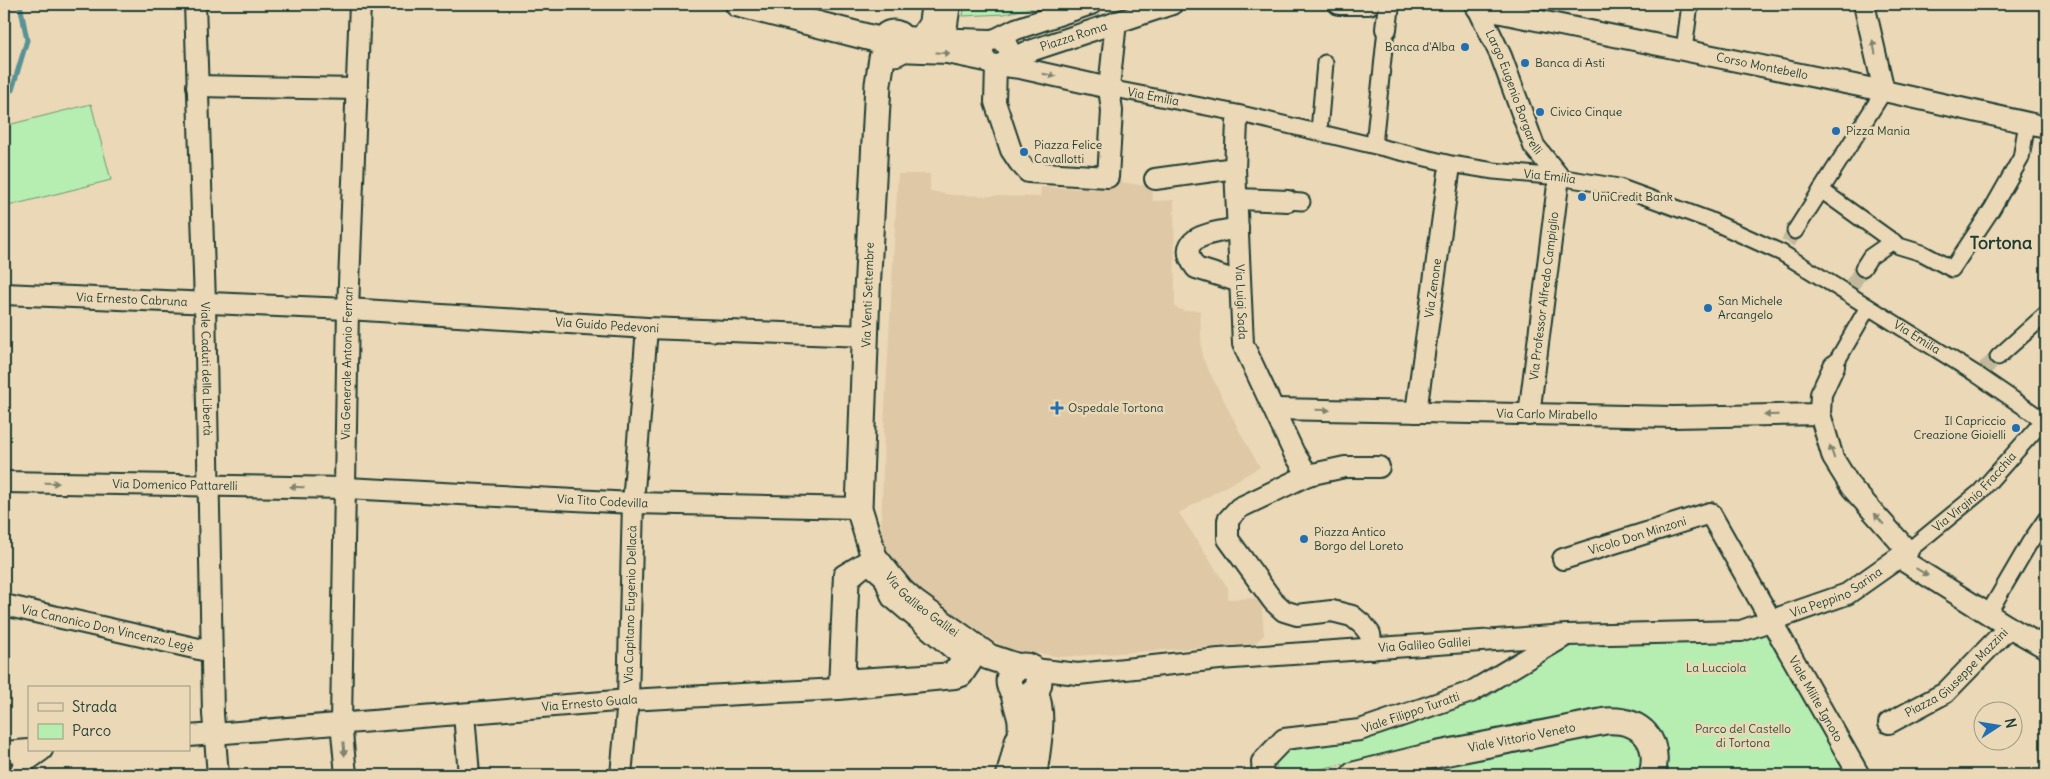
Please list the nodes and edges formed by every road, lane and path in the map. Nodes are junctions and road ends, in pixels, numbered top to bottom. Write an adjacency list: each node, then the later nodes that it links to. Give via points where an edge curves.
1 (195, 4): 22 (street, Viale Caduti della Libertà)
2 (360, 4): 23 (street, Via Generale Antonio Ferrari)
3 (738, 4): 18 (street)
4 (932, 4): 18 (street, via 929,24)
5 (950, 4): 16 (street)
6 (1091, 4): 17 (street, Piazza Roma)
7 (1172, 4): 14 (street, Piazza Roma)
8 (1339, 4): 9 (street)
9 (1369, 4)
10 (1389, 4): 15 (street)
11 (1690, 4): 19 (street)
12 (1864, 4): 25 (street, one-way to 12)
13 (1477, 6): 19 (street, Corso Montebello); 32 (street, Largo Eugenio Borgarelli, via 1501,56 1534,146)
14 (1116, 22): 20 (street, Piazza Roma); 24 (street)
15 (1386, 29): 29 (street)
16 (945, 38): 17 (street, Piazza Roma); 18 (street, Piazza Roma)
17 (993, 40): 20 (street, via 1003,41 1008,47 1009,54)
18 (897, 43): 20 (street, Via Emilia, one-way to 20); 48 (street, Via Venti Settembre, via 882,58 878,84)
19 (1684, 50): 25 (street, Corso Montebello)
20 (997, 63): 24 (street, Via Emilia, one-way to 24); 24 (street, via 995,102 1011,150 1028,172 1108,177 1112,111)
21 (1325, 63): 28 (street)
22 (197, 86): 23 (street); 43 (street, Viale Caduti della Libertà)
23 (357, 88): 45 (street, Via Generale Antonio Ferrari)
24 (1109, 88): 26 (street, Via Emilia)
25 (1884, 91): 27 (street, Corso Montebello); 34 (street)
26 (1237, 118): 28 (street, Via Emilia); 30 (street, Via Luigi Sada)
27 (2037, 125): 38 (street, via 1992,209 1952,269)
28 (1319, 132): 29 (street, Via Emilia)
29 (1374, 145): 31 (street, Via Emilia)
30 (1235, 168): 33 (street); 35 (street, Via Luigi Sada)
31 (1450, 169): 32 (street, Via Emilia); 52 (street, Via Zenone)
32 (1559, 177): 39 (street, Via Emilia, via 1619,187 1709,220); 54 (street, Via Professor Alfredo Campiglio)
33 (1155, 180)
34 (1821, 190): 38 (street); 39 (street)
35 (1237, 199): 36 (street); 37 (street, Via Luigi Sada)
36 (1295, 202)
37 (1238, 228): 41 (street, Via Luigi Sada); 41 (street, via 1196,238 1188,251 1196,268)
38 (1893, 241): 40 (street, via 1870,257)
39 (1789, 242): 44 (street, Via Emilia)
40 (1863, 268)
41 (1240, 282): 51 (street, Via Luigi Sada, via 1243,344)
42 (4, 294): 43 (street, Via Ernesto Cabruna)
43 (205, 303): 45 (street, Via Ernesto Cabruna); 59 (street, Viale Caduti della Libertà)
44 (1868, 307): 50 (street); 55 (street, Via Emilia, via 1980,372)
45 (348, 309): 47 (street, Via Guido Pedevoni); 60 (street, Via Generale Antonio Ferrari)
46 (2046, 314): 49 (street)
47 (647, 328): 48 (street, Via Guido Pedevoni); 61 (street, Via Capitano Eugenio Dellacà)
48 (866, 336): 62 (street, Via Venti Settembre)
49 (1998, 357)
50 (1834, 366): 53 (street, via 1821,394)
51 (1274, 409): 52 (street, Via Carlo Mirabello, one-way to 52); 57 (street, Via Luigi Sada)
52 (1416, 412): 54 (street, Via Carlo Mirabello)
53 (1820, 414): 54 (street, Via Carlo Mirabello, one-way to 54); 66 (street, Piazza Giuseppe Mazzini, one-way to 53, via 1833,458)
54 (1529, 415)
55 (2045, 421): 66 (street, Via Virginio Fracchia, via 1980,492)
56 (1379, 467): 57 (street, via 1345,467)
57 (1308, 475): 74 (street, via 1240,508 1228,520 1228,539 1272,601 1284,611 1297,615 1332,611 1352,616 1370,634)
58 (4, 482): 59 (street, Via Domenico Pattarelli, one-way to 59)
59 (208, 485): 60 (street, Via Domenico Pattarelli, one-way to 59); 75 (street, Viale Caduti della Libertà)
60 (346, 488): 61 (street, Via Tito Codevilla); 82 (street, Via Generale Antonio Ferrari)
61 (633, 503): 62 (street, Via Tito Codevilla); 79 (street, Via Capitano Eugenio Dellacà)
62 (859, 508): 65 (street, Via Venti Settembre)
63 (1710, 513): 67 (street, Vicolo Don Minzoni); 70 (street, Viale Milite Ignoto)
64 (2046, 519): 69 (street)
65 (871, 548): 76 (street, Via Galileo Galilei, via 901,591); 78 (street, via 844,575)
66 (1903, 555): 69 (street, Piazza Giuseppe Mazzini, one-way to 69); 70 (street, Via Peppino Sarina, via 1847,594)
67 (1563, 559)
68 (4, 605): 75 (street, Via Canonico Don Vincenzo Legè)
69 (1988, 614): 71 (street, Piazza Giuseppe Mazzini)
70 (1770, 622): 72 (street, Via Galileo Galilei, via 1741,631); 100 (street, Viale Milite Ignoto)
71 (2009, 628): 73 (street); 83 (street, Piazza Giuseppe Mazzini, via 1946,693)
72 (1567, 635): 74 (street, Via Galileo Galilei); 97 (street, Viale Filippo Turatti, via 1472,692 1360,730 1284,739 1262,762)
73 (2046, 648)
74 (1372, 650): 77 (street, Via Galileo Galilei, via 1219,659)
75 (212, 652): 84 (street, Viale Caduti della Libertà)
76 (977, 656): 76 (street, via 890,599 882,578 868,566 851,580 847,677 949,671); 77 (street, Via Galileo Galilei); 78 (street, Via Ernesto Guala, via 962,676 955,678)
77 (1025, 681): 81 (street); 96 (street, via 1040,705)
78 (839, 689): 79 (street, Via Ernesto Guala)
79 (628, 700): 80 (street, Via Ernesto Guala); 93 (street, Via Capitano Eugenio Dellacà)
80 (464, 714): 82 (street, Via Ernesto Guala); 92 (street)
81 (1021, 720): 94 (street); 95 (street)
82 (341, 722): 84 (street, Via Ernesto Guala); 91 (street, Via Generale Antonio Ferrari, one-way to 91)
83 (1889, 723)
84 (214, 734): 85 (street, Via Ernesto Guala); 90 (street, Viale Caduti della Libertà)
85 (190, 736)
86 (28, 750): 87 (street)
87 (4, 752)
88 (39, 752): 89 (street, via 25,762)
89 (19, 775)
90 (218, 775)
91 (346, 775)
92 (469, 775)
93 (621, 775)
94 (1007, 775)
95 (1021, 775)
96 (1034, 775)
97 (1263, 775)
98 (1354, 775): 99 (street, Viale Vittorio Veneto, via 1439,754 1619,720 1639,728 1649,739 1654,762)
99 (1652, 775)
100 (1859, 775)

